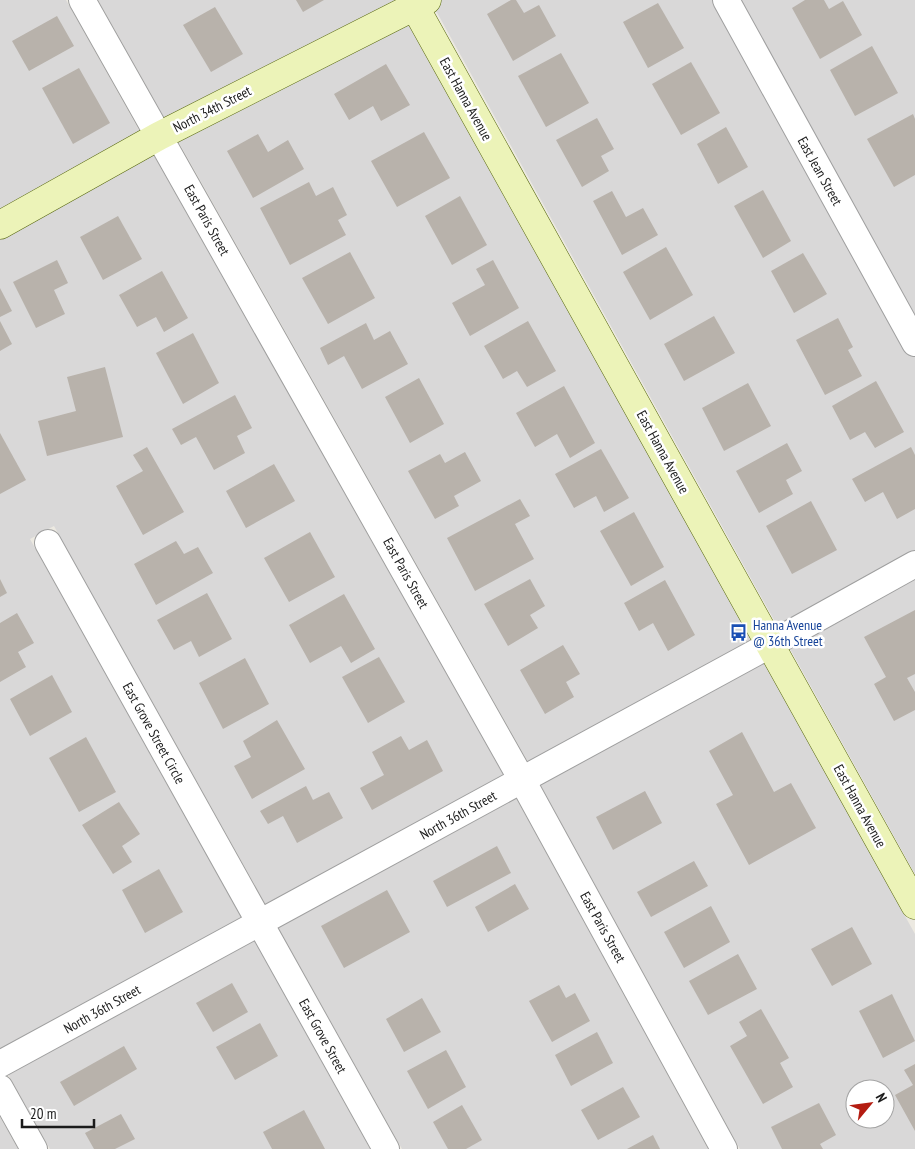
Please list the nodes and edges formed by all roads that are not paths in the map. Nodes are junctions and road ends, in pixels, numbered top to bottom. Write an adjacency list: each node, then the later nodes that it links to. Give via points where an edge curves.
1 (82, 0): 4 (street, East Paris Street)
2 (726, 0): 6 (street, East Jean Street)
3 (417, 2): 4 (street, North 34th Street); 9 (street, East Hanna Avenue)
4 (159, 136): 5 (street, North 34th Street); 10 (street, East Paris Street)
5 (0, 224)
6 (915, 343)
7 (48, 543): 12 (street, East Grove Street Circle)
8 (915, 564): 9 (street, North 36th Street)
9 (771, 644): 10 (street, North 36th Street); 11 (street, East Hanna Avenue)
10 (522, 780): 12 (street, North 36th Street); 17 (street, East Paris Street)
11 (915, 905)
12 (260, 923): 13 (street, North 36th Street); 16 (street, East Grove Street)
13 (0, 1064)
14 (0, 1088): 15 (street)
15 (34, 1149)
16 (386, 1149)
17 (724, 1149)

